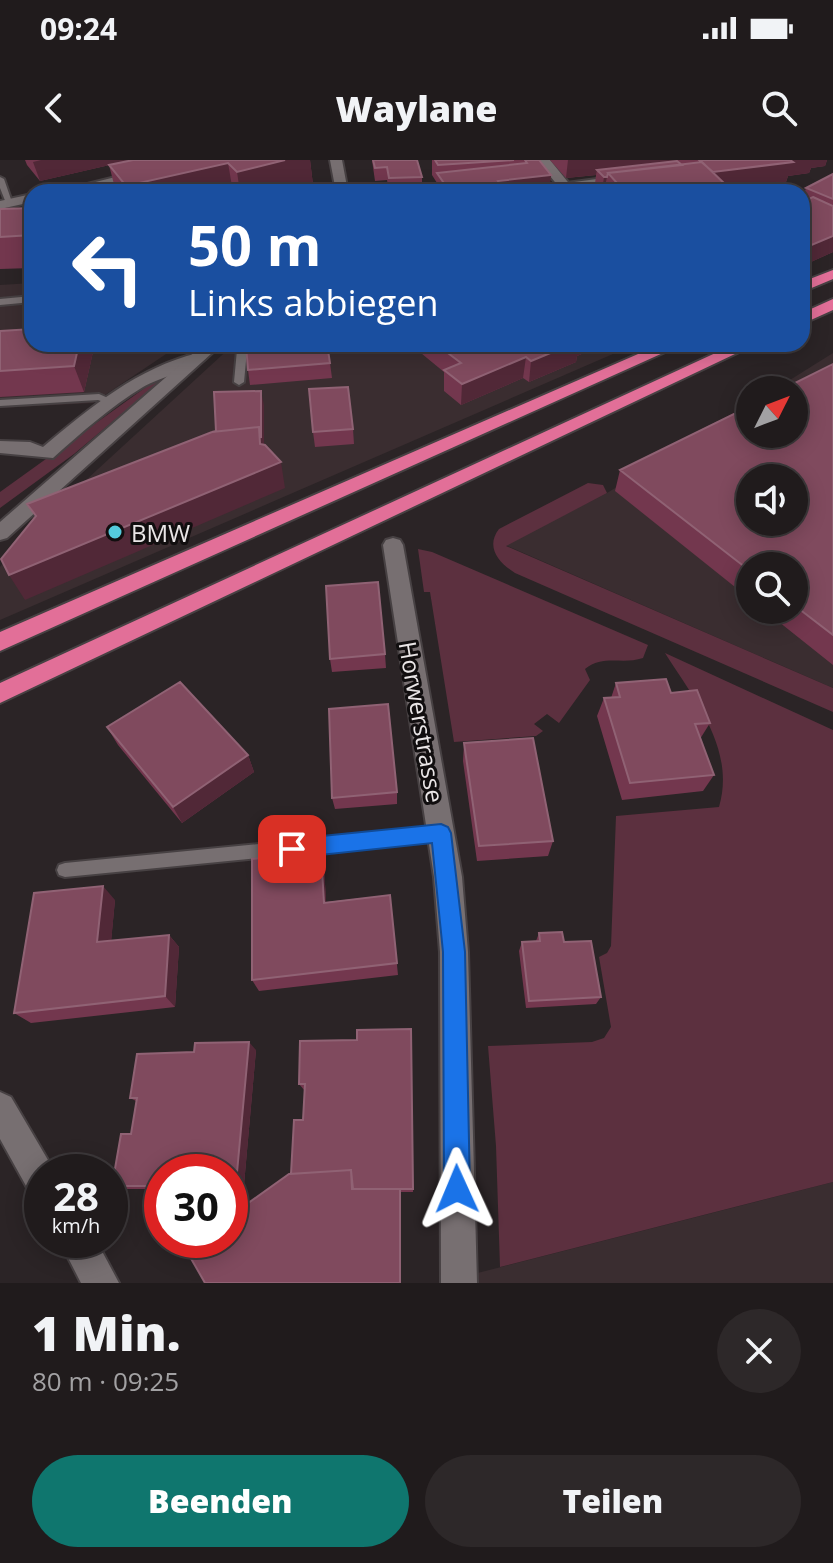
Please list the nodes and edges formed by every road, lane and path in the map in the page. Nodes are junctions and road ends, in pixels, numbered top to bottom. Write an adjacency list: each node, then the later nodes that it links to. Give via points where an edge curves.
1 (200, 160): 4 (street)
2 (336, 160): 8 (street)
3 (543, 160): 9 (street)
4 (172, 163): 7 (street)
5 (625, 177): 10 (lane)
6 (0, 179): 11 (lane)
7 (96, 184)
8 (340, 184)
9 (563, 184)
10 (587, 184)
11 (5, 204)
12 (833, 274): 13 (highway)
13 (810, 284)
14 (24, 300): 15 (lane)
15 (0, 302)
16 (833, 304): 17 (highway)
17 (810, 315)
18 (205, 352): 22 (street)
19 (242, 352): 23 (lane)
20 (657, 352): 29 (highway)
21 (731, 352): 30 (highway)
22 (198, 358): 24 (street, via 157,371); 27 (street)
23 (239, 382)
24 (112, 402): 25 (lane, via 99,397); 26 (street, via 46,454)
25 (0, 403)
26 (0, 447)
27 (0, 533)
28 (393, 545): 31 (street, Horwerstrasse)
29 (0, 642)
30 (0, 694)
31 (441, 833): 32 (lane); 37 (street, Horwerstrasse, via 454,952)
32 (65, 870)
33 (0, 1108): 34 (street)
34 (26, 1154)
35 (86, 1258): 36 (street)
36 (101, 1283)
37 (459, 1283)

